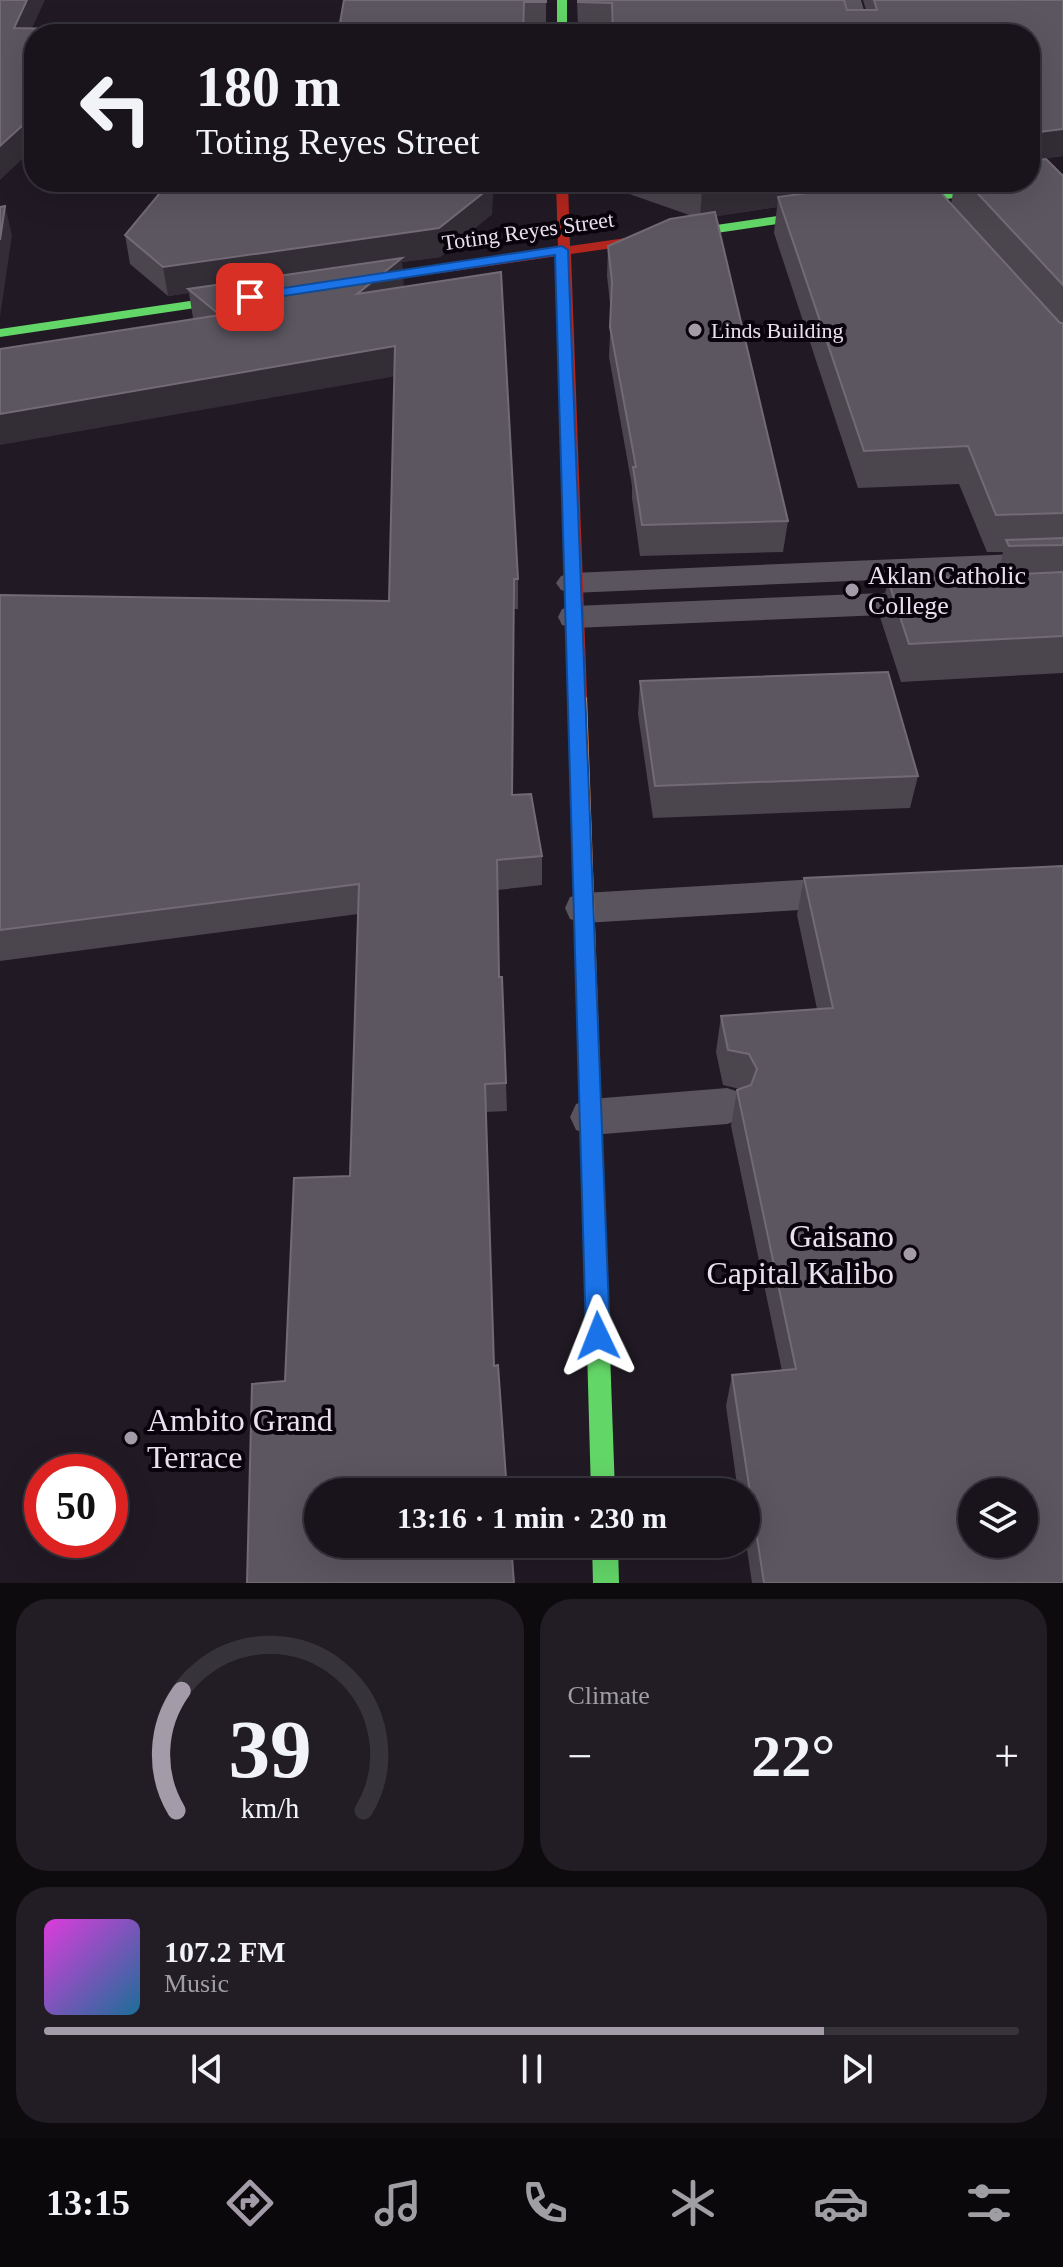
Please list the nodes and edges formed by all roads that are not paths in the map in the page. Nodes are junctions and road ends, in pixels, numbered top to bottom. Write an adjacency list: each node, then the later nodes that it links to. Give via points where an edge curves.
1 (562, 0): 3 (main road)
2 (848, 0): 4 (street)
3 (562, 24)
4 (855, 24)
5 (1063, 178): 6 (main road, Toting Reyes Street)
6 (1040, 180)
7 (562, 192): 10 (main road)
8 (910, 193): 9 (lane); 10 (main road, Toting Reyes Street)
9 (946, 221)
10 (562, 250): 11 (main road, Toting Reyes Street); 15 (main road)
11 (328, 285)
12 (265, 294): 13 (main road)
13 (0, 333)
14 (1063, 562): 15 (lane)
15 (572, 583): 17 (main road)
16 (970, 600): 17 (lane)
17 (574, 617): 19 (main road)
18 (887, 890): 19 (lane)
19 (584, 908): 21 (main road)
20 (727, 1106): 21 (lane)
21 (591, 1117): 22 (main road)
22 (603, 1478)
23 (605, 1558): 24 (main road)
24 (606, 1583)

